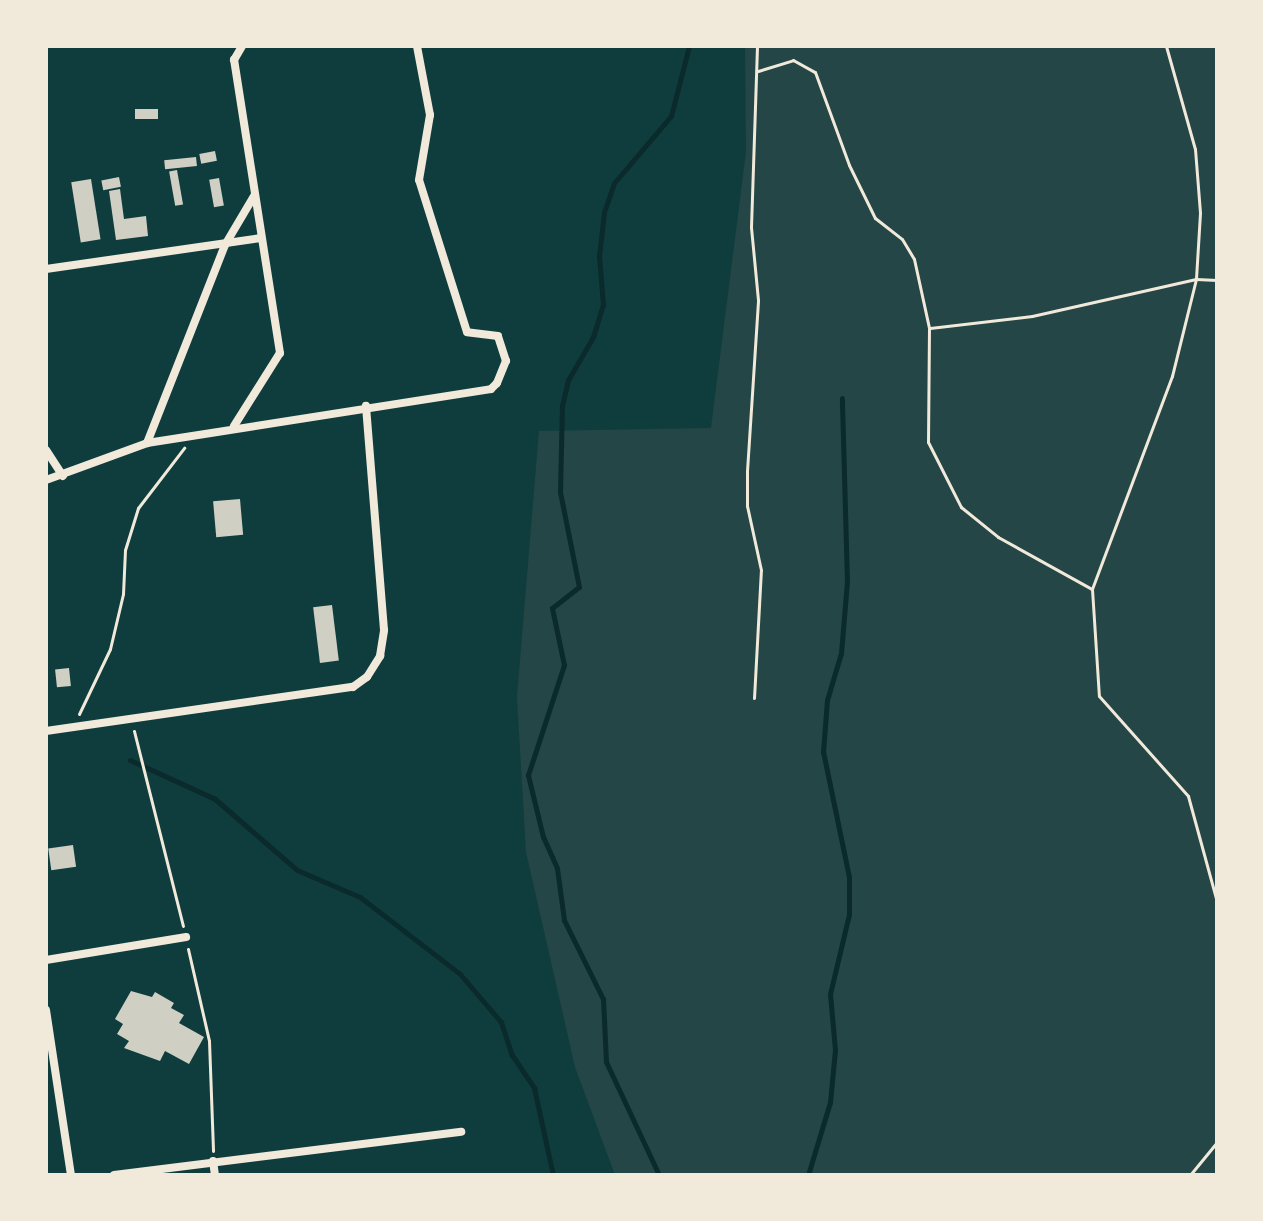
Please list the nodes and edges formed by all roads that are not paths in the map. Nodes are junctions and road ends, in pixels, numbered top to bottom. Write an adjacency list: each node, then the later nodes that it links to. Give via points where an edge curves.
1 (242, 46): 3 (street, via 234,60)
2 (417, 46): 7 (street, via 430,115 419,180 467,332 498,336 506,361 491,389)
3 (254, 196): 4 (street); 5 (street)
4 (261, 238): 5 (street); 8 (street, via 280,353)
5 (225, 245): 6 (street); 9 (street)
6 (46, 269)
7 (366, 406): 8 (street); 13 (street, via 384,630 380,656 367,677 353,687)
8 (234, 426): 9 (street)
9 (147, 443): 11 (street)
10 (46, 450): 11 (street)
11 (63, 476): 12 (street)
12 (46, 480)
13 (46, 731)
14 (186, 937): 15 (street)
15 (46, 960)
16 (46, 1010): 19 (street)
17 (461, 1132): 18 (street)
18 (213, 1161): 20 (street); 21 (street)
19 (71, 1175)
20 (114, 1175)
21 (215, 1175)

